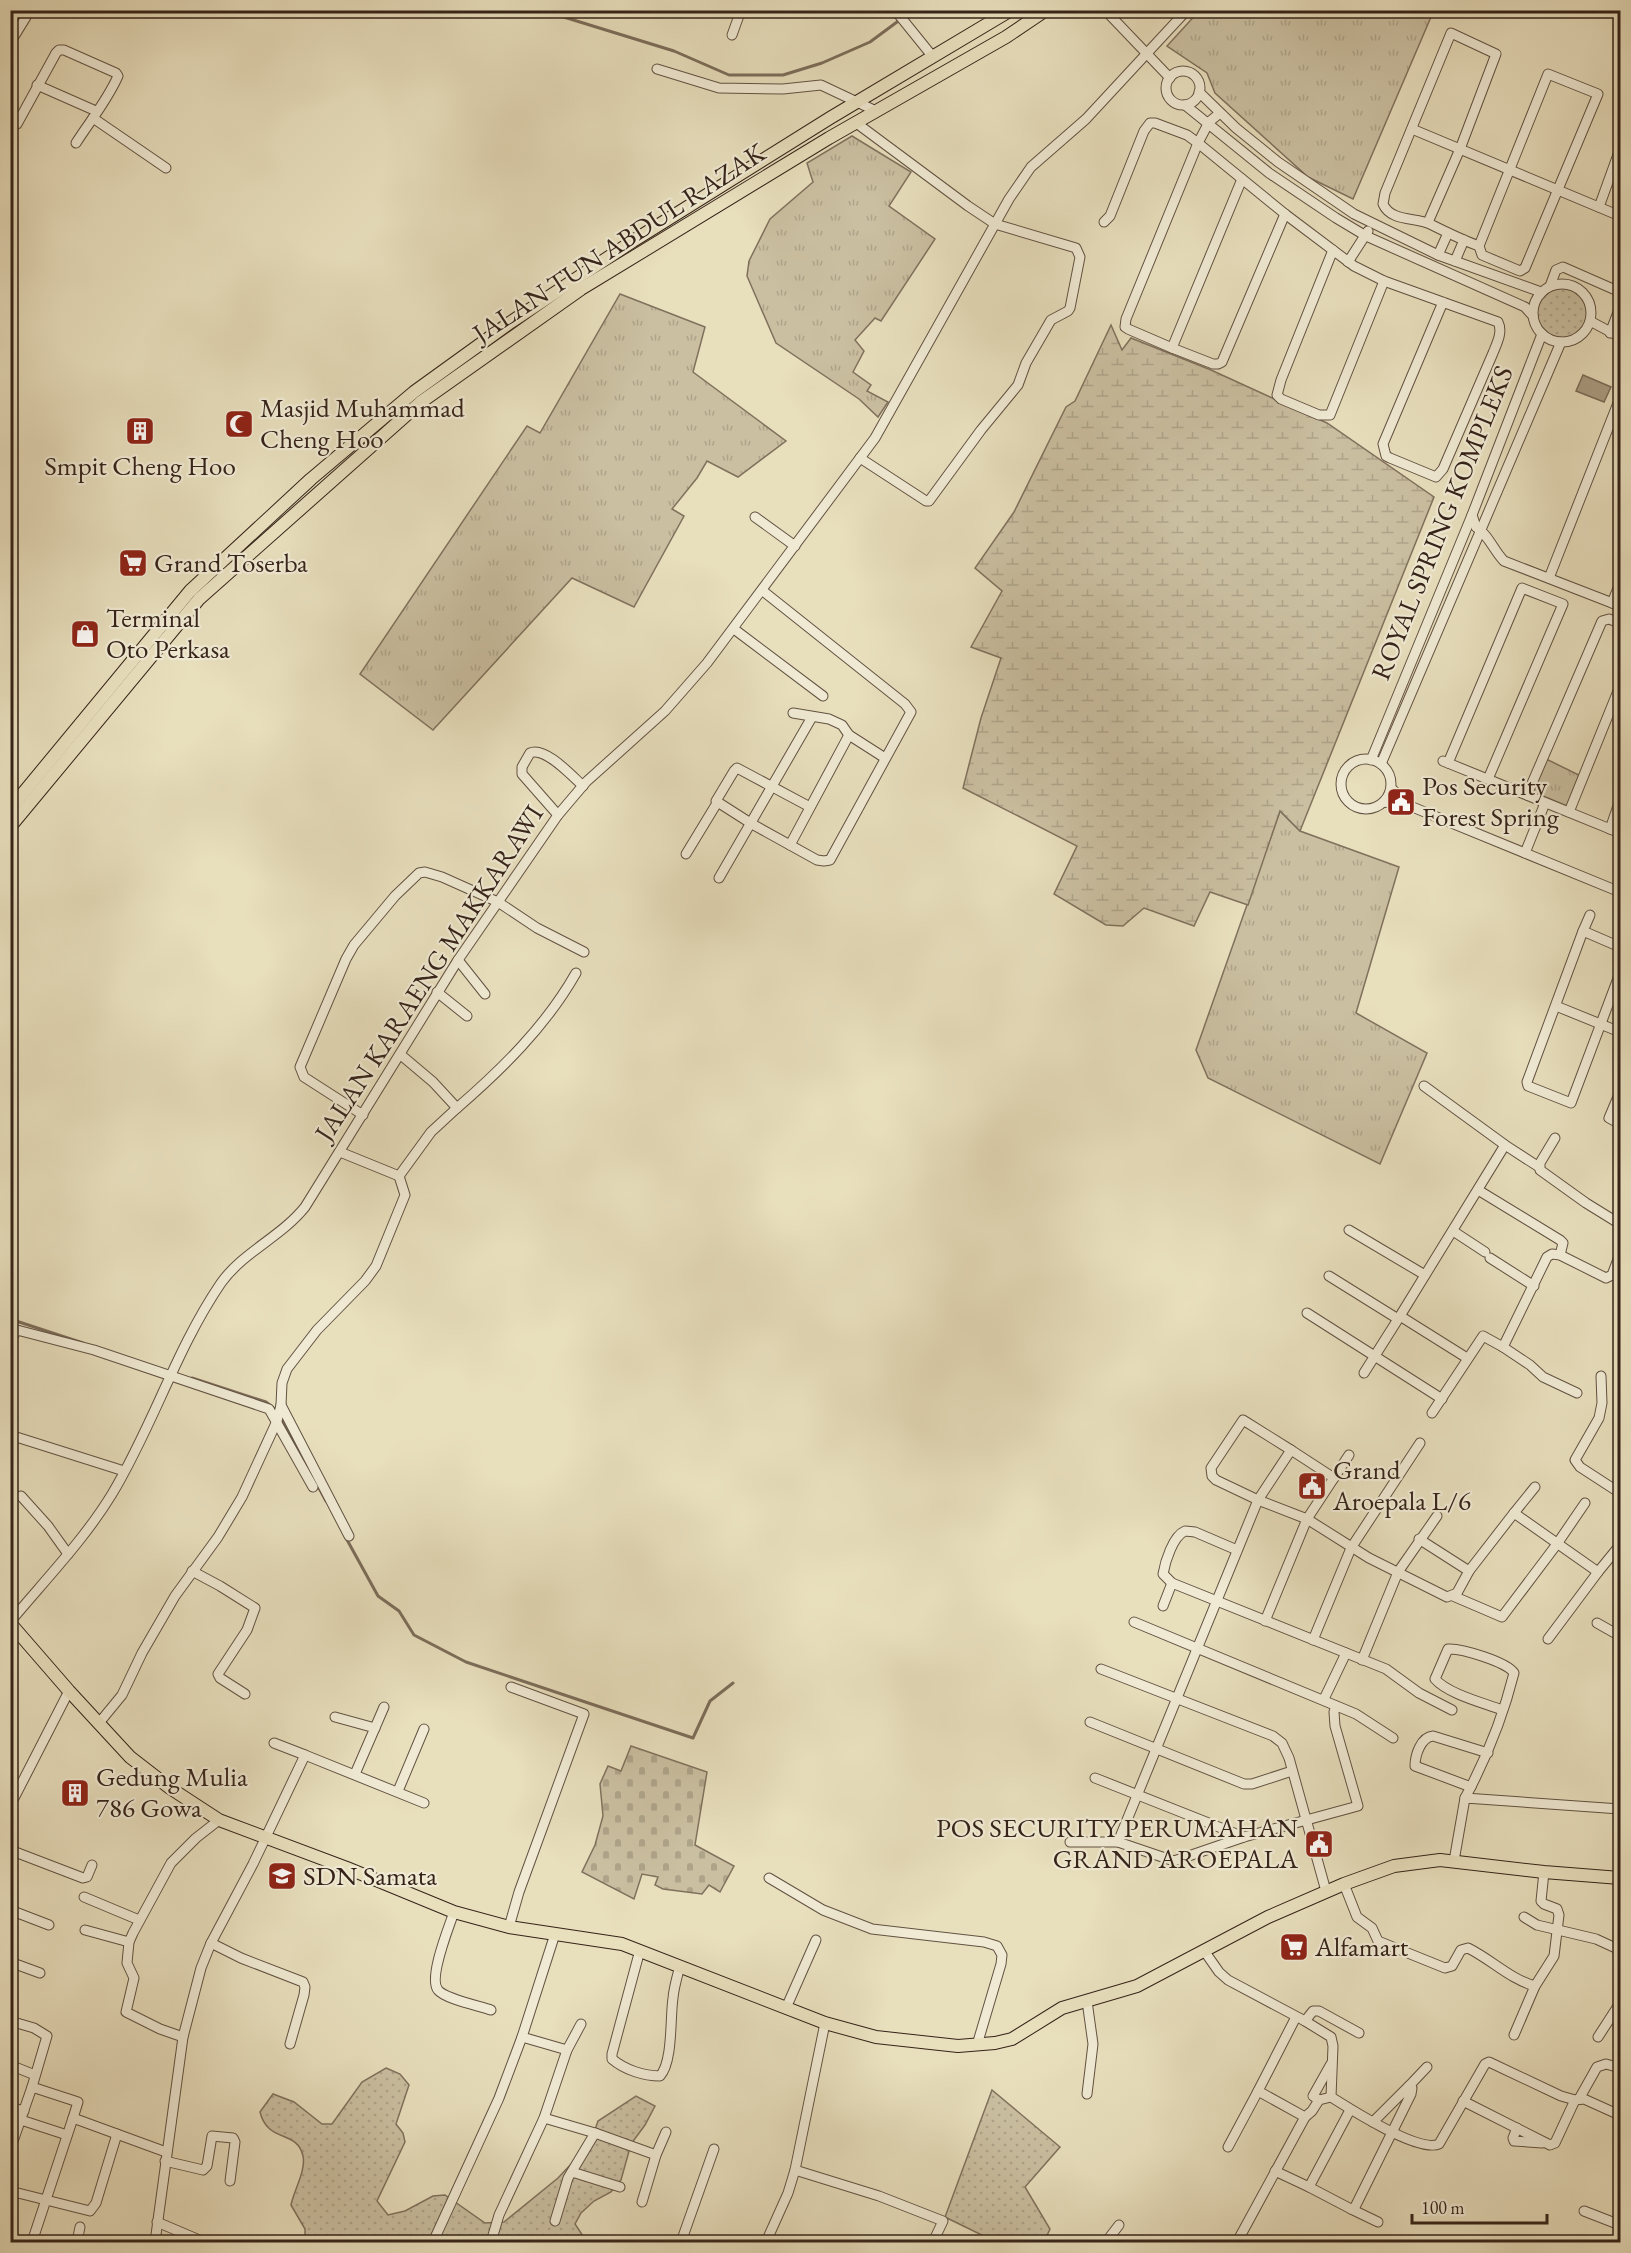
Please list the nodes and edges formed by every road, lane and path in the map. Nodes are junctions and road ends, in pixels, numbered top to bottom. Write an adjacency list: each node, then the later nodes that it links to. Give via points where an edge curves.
1 (741, 10): 8 (street)
2 (895, 10): 11 (street)
3 (1011, 10): 11 (main road, JALAN TUN ABDUL RAZAK)
4 (1046, 10): 18 (main road, JALAN TUN ABDUL RAZAK)
5 (1105, 10): 10 (street)
6 (1187, 10): 10 (street, JALAN KARAENG MAKKARAWI)
7 (26, 17): 9 (street)
8 (732, 35)
9 (10, 43)
10 (1147, 53): 13 (street); 37 (street, JALAN KARAENG MAKKARAWI, via 1086,118 1031,167)
11 (933, 57): 16 (main road, JALAN TUN ABDUL RAZAK)
12 (657, 69): 16 (street, via 719,88 821,85)
13 (1170, 78): 15 (street, via 1179,72 1192,74); 17 (street, via 1169,97)
14 (38, 85): 20 (street); 20 (street, via 58,50 117,75); 23 (street, via 17,123)
15 (1199, 92): 17 (street); 19 (street)
16 (859, 102): 18 (street); 61 (main road, JALAN TUN ABDUL RAZAK, via 573,280)
17 (1185, 105): 21 (street)
18 (876, 111): 22 (main road, JALAN TUN ABDUL RAZAK)
19 (1220, 113): 21 (street); 38 (street, via 1293,174)
20 (95, 115): 25 (street); 29 (street)
21 (1209, 122): 26 (street); 41 (street, via 1269,173)
22 (855, 123): 37 (street); 61 (main road, JALAN TUN ABDUL RAZAK, via 581,289)
23 (10, 126)
24 (1412, 129): 27 (street); 27 (street, via 1451,33 1496,54); 39 (street, via 1383,204 1395,215)
25 (76, 143)
26 (1198, 143): 31 (street); 36 (street, via 1155,123 1148,125); 60 (street, via 1125,324 1128,329)
27 (1460, 149): 30 (street); 39 (street)
28 (1620, 149): 33 (street)
29 (166, 168)
30 (1510, 169): 32 (street); 32 (street, via 1548,74 1598,94); 43 (street)
31 (1242, 179): 34 (street); 60 (street)
32 (1558, 190): 33 (street); 43 (street, via 1522,270 1482,255)
33 (1599, 207): 35 (street)
34 (1285, 214): 44 (street); 60 (street, via 1222,362 1213,364)
35 (1620, 216)
36 (1104, 222)
37 (995, 224): 63 (street, JALAN KARAENG MAKKARAWI, via 906,386); 63 (street, via 1078,250 1070,308 1051,320 1018,385 929,501)
38 (1373, 224): 41 (street); 45 (street)
39 (1430, 224): 40 (street)
40 (1448, 233): 42 (street); 45 (street)
41 (1366, 236): 47 (street); 54 (street, via 1525,307)
42 (1464, 240): 43 (street); 46 (street)
43 (1479, 246)
44 (1333, 250): 47 (street); 48 (street, via 1281,380 1277,395 1281,399 1330,416)
45 (1438, 255): 46 (street)
46 (1455, 261): 50 (street)
47 (1348, 262): 48 (street)
48 (1384, 281): 52 (street)
49 (1550, 286): 50 (street); 51 (street, via 1556,270 1563,267); 55 (street, via 1566,284 1581,290 1590,304)
50 (1541, 292): 54 (street)
51 (1620, 292)
52 (1443, 302): 52 (street, via 1498,322 1500,328 1497,344 1443,469 1436,477 1386,456 1383,444)
53 (1620, 307): 56 (street)
54 (1533, 316): 57 (street)
55 (1590, 321): 56 (street); 59 (street, via 1581,334)
56 (1610, 333): 58 (street)
57 (1542, 334): 59 (street); 64 (street, ROYAL SPRING KOMPLEKS)
58 (1620, 337)
59 (1561, 342): 66 (street, ROYAL SPRING KOMPLEKS)
60 (1172, 348)
61 (417, 397): 93 (main road, JALAN TUN ABDUL RAZAK, via 311,479 190,591); 97 (main road, JALAN TUN ABDUL RAZAK, via 199,599)
62 (1620, 398): 68 (street)
63 (860, 458): 67 (street, JALAN KARAENG MAKKARAWI)
64 (1473, 515): 66 (street, via 1476,527); 80 (street, ROYAL SPRING KOMPLEKS)
65 (754, 517): 67 (street)
66 (1482, 530): 68 (street, via 1504,561); 81 (street, ROYAL SPRING KOMPLEKS)
67 (795, 546): 70 (street, JALAN KARAENG MAKKARAWI)
68 (1549, 578): 71 (street)
69 (1620, 583): 71 (street)
70 (763, 591): 73 (street, JALAN KARAENG MAKKARAWI); 79 (street, via 910,708 906,725)
71 (1616, 604)
72 (1620, 623): 86 (street, via 1602,621)
73 (734, 629): 75 (street); 83 (street, JALAN KARAENG MAKKARAWI, via 665,711)
74 (1620, 686): 94 (street)
75 (823, 696)
76 (794, 713): 77 (street)
77 (812, 717): 78 (street, via 829,719); 84 (street)
78 (849, 735): 79 (street); 92 (street)
79 (885, 758): 100 (street, via 830,860 818,860)
80 (1371, 760): 81 (street); 88 (street, via 1356,761 1347,768 1341,782 1343,794 1353,806 1364,809)
81 (1381, 764): 85 (street, via 1390,776)
82 (1488, 779): 82 (street, via 1445,761 1522,588 1563,604); 86 (street)
83 (583, 786): 95 (street, JALAN KARAENG MAKKARAWI); 95 (street, via 545,754 530,753 521,773)
84 (773, 787): 89 (street, via 737,768); 92 (street); 96 (street)
85 (1391, 788): 88 (street); 91 (street)
86 (1527, 795): 90 (street)
87 (1620, 800): 98 (street)
88 (1384, 802): 91 (street)
89 (717, 803): 96 (street); 102 (street)
90 (1545, 803): 94 (street); 101 (street)
91 (1410, 806): 101 (street)
92 (810, 807): 100 (street)
93 (10, 809)
94 (1569, 812): 98 (street)
95 (558, 815): 105 (street, JALAN KARAENG MAKKARAWI)
96 (752, 824): 100 (street); 103 (street)
97 (10, 827)
98 (1610, 829): 99 (street)
99 (1620, 833)
100 (790, 845)
101 (1525, 853): 104 (street)
102 (686, 854)
103 (719, 878)
104 (1620, 892)
105 (498, 902): 109 (street); 110 (street, JALAN KARAENG MAKKARAWI); 123 (street, via 442,877 419,873 354,945 300,1067 303,1077)
106 (1590, 915): 107 (street)
107 (1583, 931): 108 (street); 115 (street)
108 (1620, 947)
109 (584, 952)
110 (458, 960): 113 (street, JALAN KARAENG MAKKARAWI); 114 (street)
111 (576, 973): 122 (street, via 561,1000 538,1027)
112 (1620, 973): 117 (street)
113 (437, 992): 116 (street); 119 (street, JALAN KARAENG MAKKARAWI)
114 (485, 994)
115 (1556, 1006): 117 (street); 117 (street, via 1527,1082 1531,1088 1571,1103)
116 (467, 1016)
117 (1600, 1024): 118 (street)
118 (1620, 1032)
119 (401, 1054): 122 (street); 123 (street, JALAN KARAENG MAKKARAWI)
120 (1424, 1086): 126 (street)
121 (1620, 1092): 124 (street, via 1609,1119)
122 (457, 1108): 129 (street, via 431,1132)
123 (363, 1115): 127 (street, JALAN KARAENG MAKKARAWI)
124 (1620, 1124)
125 (1555, 1138): 128 (street)
126 (1505, 1145): 128 (street); 130 (street)
127 (340, 1152): 129 (street); 146 (street, JALAN KARAENG MAKKARAWI, via 293,1221 228,1275 194,1325)
128 (1539, 1167): 131 (street)
129 (399, 1176): 150 (street, via 405,1195 376,1266 287,1369)
130 (1478, 1190): 133 (street); 135 (street, via 1560,1240)
131 (1620, 1224)
132 (1349, 1230): 136 (street)
133 (1453, 1231): 136 (street); 138 (street)
134 (1620, 1254): 135 (street, via 1612,1275 1606,1278)
135 (1560, 1255): 138 (street, via 1548,1257)
136 (1425, 1275): 140 (street)
137 (1329, 1276): 140 (street)
138 (1534, 1286): 142 (street)
139 (1307, 1313): 143 (street)
140 (1399, 1317): 143 (street); 144 (street)
141 (10, 1341): 146 (street, via 18,1330)
142 (1503, 1347): 144 (street, via 1483,1336); 148 (street, via 1543,1377)
143 (1375, 1356): 145 (street); 149 (street)
144 (1467, 1358): 149 (street)
145 (1364, 1372)
146 (172, 1373): 150 (street); 156 (street, JALAN KARAENG MAKKARAWI)
147 (1601, 1376): 160 (street, via 1599,1418 1575,1460)
148 (1577, 1393)
149 (1442, 1399): 151 (street)
150 (279, 1413): 159 (street); 167 (street); 174 (street, via 234,1512)
151 (1432, 1413)
152 (10, 1435): 156 (street)
153 (1420, 1443): 171 (street)
154 (1291, 1450): 157 (street); 162 (street); 162 (street, via 1244,1420 1210,1468 1216,1480)
155 (1349, 1455): 157 (street)
156 (124, 1471): 173 (street, JALAN KARAENG MAKKARAWI, via 107,1502)
157 (1334, 1478): 166 (street)
158 (1534, 1486): 164 (street)
159 (313, 1487)
160 (1620, 1493)
161 (21, 1496): 173 (street)
162 (1258, 1500): 166 (street); 172 (street)
163 (1585, 1503): 169 (street)
164 (1514, 1513): 169 (street); 175 (street)
165 (1437, 1516): 168 (street)
166 (1307, 1519): 171 (street); 184 (street)
167 (349, 1536)
168 (1419, 1539): 175 (street); 176 (street)
169 (1557, 1544): 177 (street); 179 (street)
170 (1620, 1545): 177 (street)
171 (1351, 1548): 176 (street); 189 (street)
172 (1237, 1550): 180 (street, via 1195,1532 1181,1532 1164,1566 1163,1574); 182 (street)
173 (68, 1554): 186 (street, JALAN KARAENG MAKKARAWI)
174 (192, 1571): 197 (street, via 255,1608 247,1630 218,1674); 206 (street, via 141,1653 122,1695)
175 (1469, 1571): 181 (street)
176 (1398, 1572): 181 (street, via 1447,1597); 193 (street)
177 (1598, 1572): 190 (street)
178 (1518, 1576): 179 (street)
179 (1527, 1582): 181 (street, via 1502,1617)
180 (1172, 1583): 182 (street); 183 (street)
181 (1453, 1596)
182 (1216, 1601): 184 (street); 191 (street)
183 (1163, 1606)
184 (1265, 1621): 189 (street)
185 (1134, 1622): 191 (street)
186 (10, 1623): 196 (main road)
187 (1597, 1623): 188 (street)
188 (1620, 1636)
189 (1313, 1640): 192 (street)
190 (1548, 1640)
191 (1197, 1648): 198 (street); 199 (street)
192 (1346, 1653): 193 (street); 199 (street)
193 (1362, 1660): 202 (street, via 1386,1669)
194 (1101, 1669): 198 (street)
195 (512, 1687): 244 (street, via 584,1714)
196 (69, 1691): 206 (main road); 222 (street)
197 (245, 1694)
198 (1177, 1697): 211 (street); 214 (street, via 1273,1736 1285,1748)
199 (1324, 1699): 200 (street)
200 (1336, 1706): 209 (street); 225 (street, via 1335,1726 1358,1806)
201 (384, 1707): 207 (street)
202 (1452, 1710)
203 (1502, 1710): 203 (street, via 1437,1682 1448,1649 1511,1668 1514,1673); 212 (street)
204 (335, 1717): 207 (street)
205 (1090, 1722): 211 (street)
206 (99, 1723): 224 (main road, via 148,1772)
207 (375, 1728): 215 (street)
208 (424, 1730): 218 (street)
209 (1393, 1738)
210 (274, 1743): 213 (street)
211 (1158, 1748): 214 (street, via 1248,1784); 219 (street)
212 (1488, 1753): 217 (street); 217 (street, via 1430,1736 1424,1739 1415,1766)
213 (305, 1755): 215 (street); 227 (street)
214 (1292, 1771): 225 (street)
215 (355, 1774): 218 (street)
216 (1095, 1778): 219 (street)
217 (1471, 1787): 220 (street)
218 (398, 1791): 221 (street)
219 (1138, 1796): 226 (street); 229 (street)
220 (1465, 1798): 223 (street); 231 (street)
221 (424, 1803)
222 (10, 1806)
223 (1620, 1809)
224 (219, 1820): 227 (main road); 242 (street, via 171,1863)
225 (1305, 1821): 226 (street); 237 (street)
226 (1244, 1837): 229 (street, via 1172,1861)
227 (264, 1838): 240 (main road); 250 (street)
228 (1070, 1842): 229 (street)
229 (1118, 1842)
230 (10, 1850): 232 (street, via 82,1878 87,1877)
231 (1454, 1861): 233 (main road); 236 (main road, via 1394,1866)
232 (92, 1864)
233 (1544, 1872): 235 (main road); 245 (street, via 1541,1900 1560,1915)
234 (769, 1878): 275 (street, via 823,1910 872,1929 997,1946 1001,1964)
235 (1620, 1878)
236 (1344, 1884): 237 (main road); 257 (street, via 1357,1917 1372,1928 1378,1941 1445,1968 1452,1966 1461,1950 1468,1948 1515,1979)
237 (1326, 1891): 253 (main road)
238 (84, 1897): 242 (street)
239 (10, 1910): 243 (street)
240 (454, 1912): 244 (main road); 261 (street, via 435,1984 444,1995)
241 (1524, 1917): 245 (street)
242 (139, 1920): 249 (street)
243 (49, 1925)
244 (509, 1927): 247 (main road)
245 (1556, 1929): 252 (street); 257 (street, via 1554,1956)
246 (85, 1930): 249 (street)
247 (555, 1934): 251 (main road); 271 (street)
248 (816, 1940): 260 (street)
249 (129, 1942): 270 (street, via 127,1963 134,1978 126,2012)
250 (211, 1943): 270 (street); 274 (street, via 303,1982 304,1995)
251 (640, 1950): 255 (main road); 255 (street, via 612,2054 618,2065 651,2076 664,2072)
252 (1620, 1950)
253 (1205, 1952): 258 (main road, via 1137,1986); 262 (street, via 1228,1980)
254 (10, 1962): 256 (street)
255 (680, 1966): 260 (main road)
256 (40, 1973)
257 (1535, 1986): 269 (street)
258 (1087, 2001): 275 (main road, via 1062,2008 1012,2039); 285 (street, via 1093,2044)
259 (1620, 2003): 273 (street)
260 (786, 2008): 265 (main road)
261 (491, 2010)
262 (1296, 2017): 264 (street); 284 (street)
263 (10, 2021): 281 (street, via 46,2036)
264 (1305, 2021): 267 (street, via 1313,2011); 272 (street)
265 (825, 2023): 275 (main road, via 876,2037); 308 (street)
266 (581, 2024): 276 (street)
267 (1344, 2024): 268 (street); 272 (street)
268 (1359, 2033)
269 (1514, 2035)
270 (183, 2037): 307 (street)
271 (522, 2037): 276 (street); 329 (street, via 499,2098)
272 (1331, 2037): 277 (street)
273 (1598, 2037)
274 (290, 2044)
275 (977, 2045)
276 (567, 2050): 296 (street)
277 (1332, 2062): 286 (street); 288 (street, via 1312,2096)
278 (10, 2066): 281 (street)
279 (1427, 2067): 282 (street)
280 (1620, 2068): 287 (street, via 1606,2064 1597,2067)
281 (36, 2075): 283 (street)
282 (1409, 2086): 297 (street); 299 (street, via 1411,2094)
283 (32, 2087): 293 (street); 295 (street, via 78,2102)
284 (1258, 2091): 294 (street); 303 (street)
285 (1087, 2094)
286 (1331, 2097): 288 (street); 291 (street)
287 (1577, 2099): 289 (street, via 1561,2096 1489,2062); 289 (street, via 1555,2143 1550,2145); 292 (street)
288 (1319, 2100): 294 (street)
289 (1463, 2101): 299 (street, via 1434,2147)
290 (10, 2107): 293 (street)
291 (1350, 2110): 297 (street); 313 (street)
292 (1615, 2113)
293 (22, 2116): 302 (street); 305 (street)
294 (1305, 2117): 309 (street)
295 (73, 2118): 301 (street); 302 (street)
296 (544, 2118): 300 (street); 330 (street, via 499,2215)
297 (1373, 2122): 299 (street)
298 (666, 2132): 306 (street)
299 (1392, 2132): 317 (street)
300 (596, 2133): 306 (street); 310 (street)
301 (117, 2134): 307 (street); 315 (street, via 94,2208 87,2211)
302 (67, 2135): 315 (street)
303 (1228, 2147)
304 (714, 2149): 331 (street)
305 (10, 2150)
306 (656, 2155): 316 (street)
307 (166, 2157): 311 (street, via 203,2170 212,2136 232,2138 235,2142); 319 (street)
308 (795, 2170): 332 (street); 333 (street, via 943,2221)
309 (1275, 2171): 313 (street); 335 (street)
310 (572, 2172): 312 (street); 320 (street)
311 (230, 2181)
312 (620, 2187)
313 (1309, 2187): 317 (street)
314 (10, 2191): 315 (street)
315 (45, 2201): 325 (street)
316 (642, 2202)
317 (1351, 2209): 321 (street)
318 (1584, 2211): 323 (street)
319 (157, 2222): 327 (street); 328 (street)
320 (555, 2222)
321 (1378, 2222)
322 (1119, 2225): 334 (street)
323 (1620, 2225)
324 (80, 2227): 326 (street)
325 (32, 2242)
326 (77, 2242)
327 (155, 2242)
328 (204, 2242)
329 (433, 2242)
330 (491, 2242)
331 (681, 2242)
332 (766, 2242)
333 (933, 2242)
334 (1106, 2242)
335 (1237, 2242)

